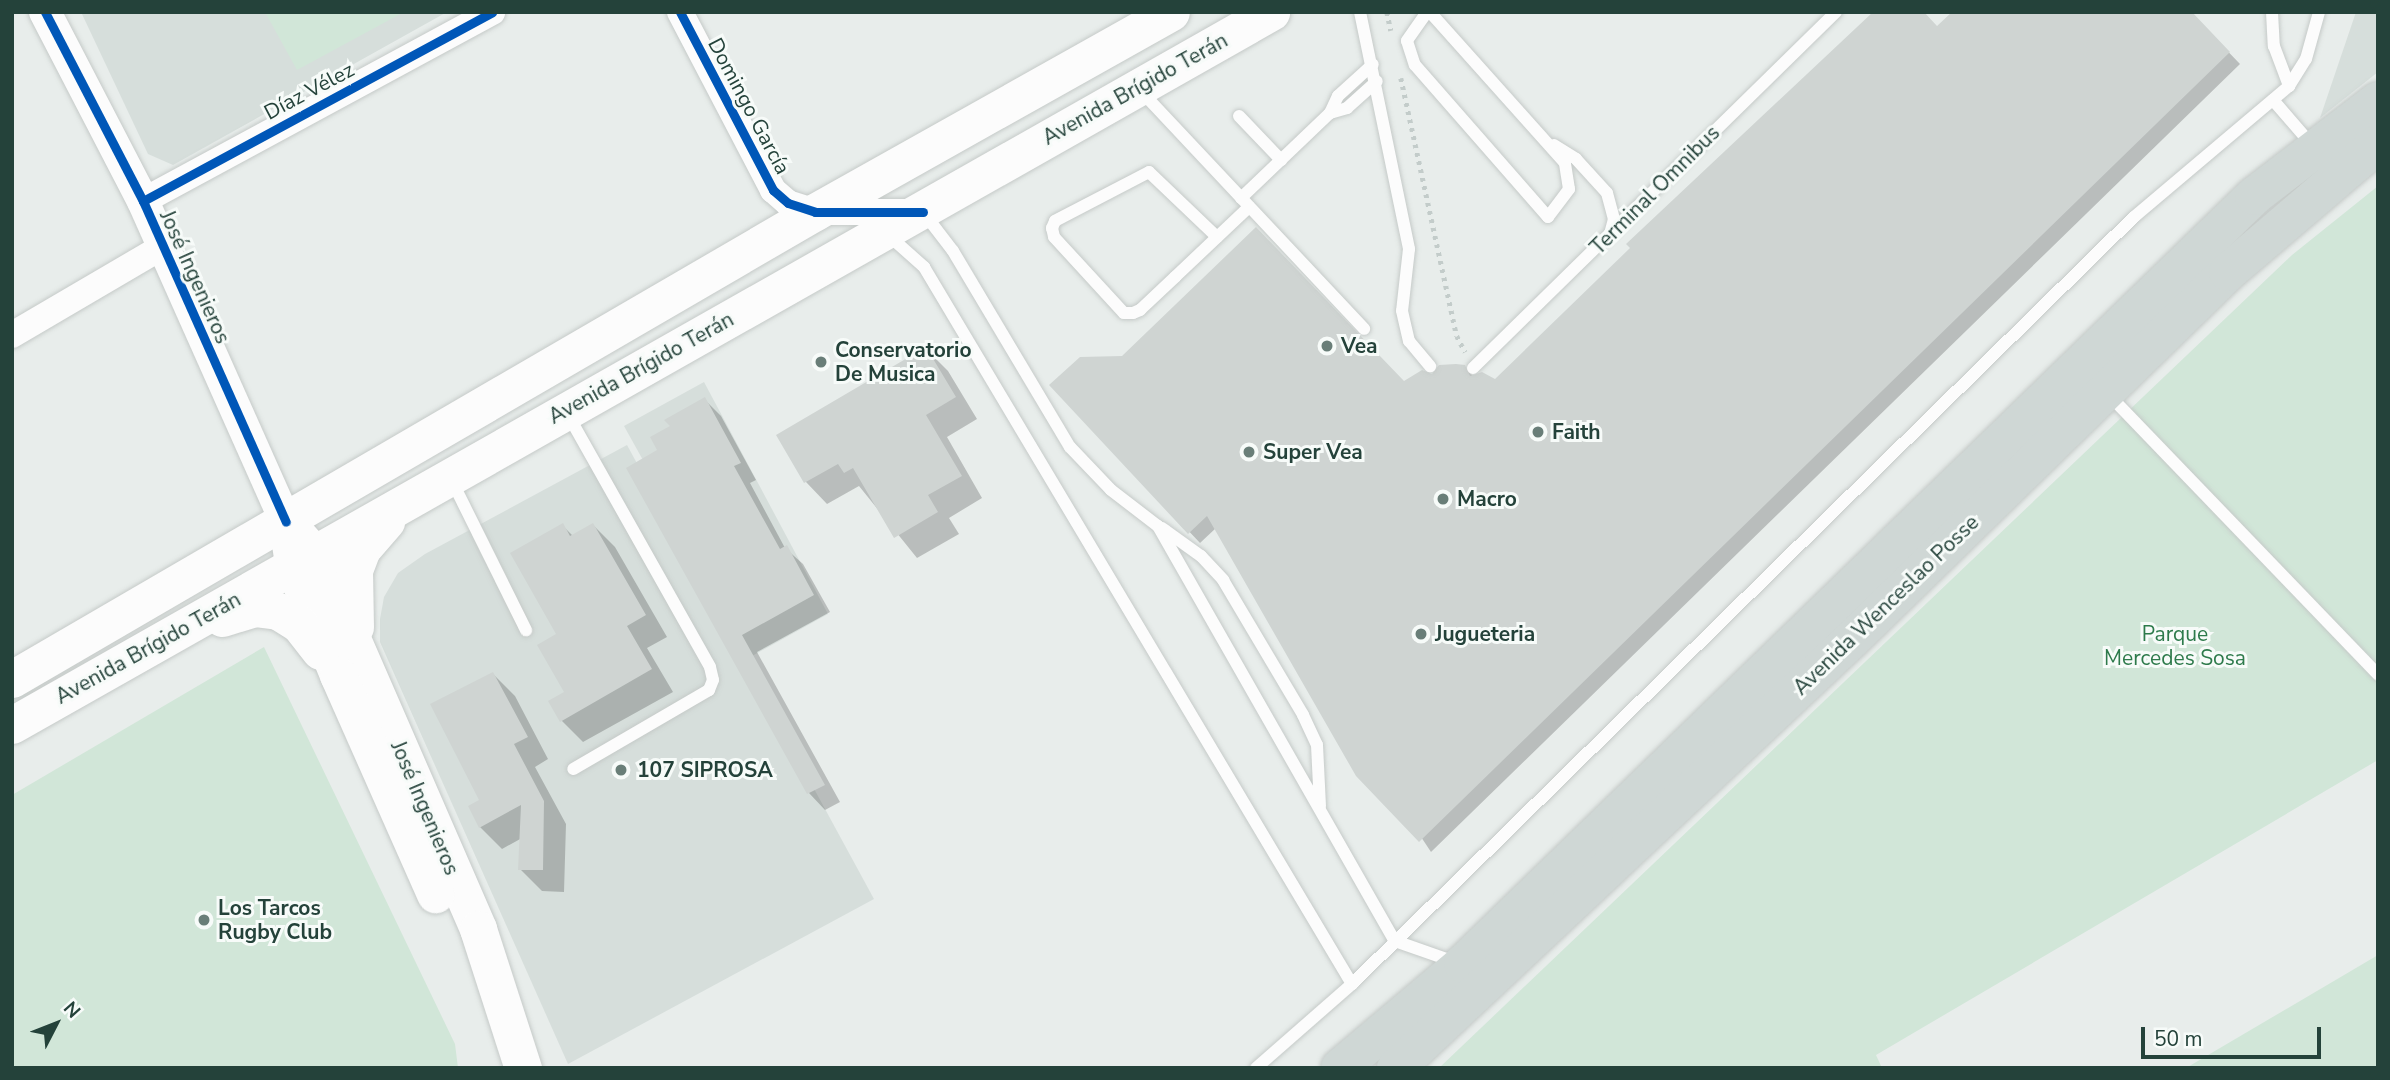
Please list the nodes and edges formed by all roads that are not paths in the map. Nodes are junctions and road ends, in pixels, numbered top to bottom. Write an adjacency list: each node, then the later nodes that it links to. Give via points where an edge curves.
1 (45, 12): 23 (street, José Ingenieros)
2 (492, 12): 23 (street, Díaz Vélez)
3 (680, 12): 25 (street, Domingo García, via 773,190 788,204)
4 (1171, 12): 25 (main road, Avenida Brígido Terán)
5 (1270, 12): 14 (main road, Avenida Brígido Terán)
6 (1360, 12): 11 (lane)
7 (1429, 12): 19 (lane); 19 (lane, via 1406,41 1415,65 1548,218 1569,189 1565,163)
8 (1836, 12): 28 (lane, Terminal Omnibus)
9 (2272, 12): 13 (lane, via 2274,46)
10 (2319, 12): 13 (lane, via 2306,60)
11 (1373, 64): 12 (lane); 17 (lane, via 1338,96)
12 (1377, 81): 17 (lane, via 1347,108); 33 (lane, via 1409,248 1402,311 1409,341)
13 (2289, 86): 15 (lane)
14 (1138, 87): 24 (lane); 26 (main road, Avenida Brígido Terán)
15 (2273, 100): 21 (lane); 50 (lane, via 2134,218)
16 (2378, 101): 21 (main road)
17 (1330, 113): 22 (lane)
18 (1239, 116): 22 (lane)
19 (1551, 144): 28 (lane, via 1576,159 1607,193 1614,219)
20 (2378, 144): 35 (main road, Avenida Wenceslao Posse, via 2271,231)
21 (2315, 148): 51 (main road, via 2193,255)
22 (1282, 160): 24 (lane)
23 (143, 201): 30 (street, José Ingenieros)
24 (1245, 203): 29 (lane); 31 (lane)
25 (815, 212): 26 (street, Domingo García); 39 (main road, Avenida Brígido Terán)
26 (923, 212): 27 (main road, Avenida Brígido Terán); 40 (lane, via 953,251 1070,447 1111,490)
27 (884, 233): 36 (main road, Avenida Brígido Terán); 52 (lane, via 924,267)
28 (1610, 234): 34 (lane, Terminal Omnibus)
29 (1217, 237): 29 (lane, via 1140,310 1124,313 1054,237 1052,229 1055,221 1149,172)
30 (162, 247): 32 (street); 39 (street, José Ingenieros)
31 (1364, 328)
32 (12, 335)
33 (1430, 366)
34 (1473, 368)
35 (2106, 393): 45 (lane); 57 (main road, Avenida Wenceslao Posse, via 1581,897)
36 (565, 409): 37 (main road, Avenida Brígido Terán); 48 (lane, via 710,667 713,680 709,690)
37 (450, 476): 38 (main road, Avenida Brígido Terán); 42 (lane)
38 (406, 503): 41 (main road, Avenida Brígido Terán); 44 (main road, via 376,530 354,570)
39 (286, 522): 41 (main road, José Ingenieros); 46 (main road, Avenida Brígido Terán)
40 (1158, 526): 49 (lane); 49 (lane, via 1200,556 1223,580 1303,715 1317,745)
41 (305, 562): 43 (main road, Avenida Brígido Terán); 44 (main road, José Ingenieros)
42 (526, 629)
43 (177, 631): 44 (main road, via 254,608 278,611); 47 (main road, Avenida Brígido Terán)
44 (347, 660): 53 (main road, José Ingenieros, via 458,944); 54 (main road, José Ingenieros, via 478,929)
45 (2378, 675)
46 (12, 679)
47 (12, 725)
48 (573, 769)
49 (1320, 810): 50 (lane)
50 (1395, 942): 51 (lane); 52 (lane)
51 (1463, 964): 56 (main road)
52 (1352, 984): 55 (lane)
53 (497, 1068)
54 (523, 1068)
55 (1256, 1068)
56 (1340, 1068)
57 (1396, 1068)

